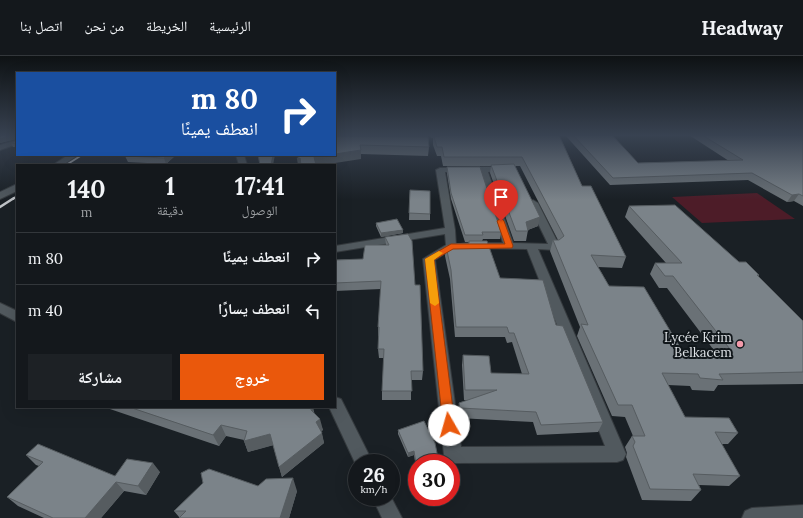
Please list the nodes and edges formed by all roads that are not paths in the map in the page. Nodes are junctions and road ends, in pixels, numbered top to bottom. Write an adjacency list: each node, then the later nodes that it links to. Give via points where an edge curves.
1 (71, 157): 2 (street)
2 (59, 164)
3 (483, 169): 4 (street, via 516,169); 8 (street, via 440,170); 10 (street)
4 (520, 176)
5 (16, 188): 7 (street)
6 (526, 190): 11 (street, via 555,247)
7 (0, 196)
8 (450, 230): 9 (street); 12 (street)
9 (458, 246): 10 (street); 11 (street, via 429,259 453,455 617,454)
10 (509, 246): 11 (street)
11 (531, 246)
12 (336, 249)
13 (0, 307): 14 (street)
14 (16, 316)
15 (336, 406): 16 (street)
16 (360, 454)
17 (386, 506): 19 (street)
18 (803, 515): 20 (street)
19 (392, 518)
20 (752, 518)

